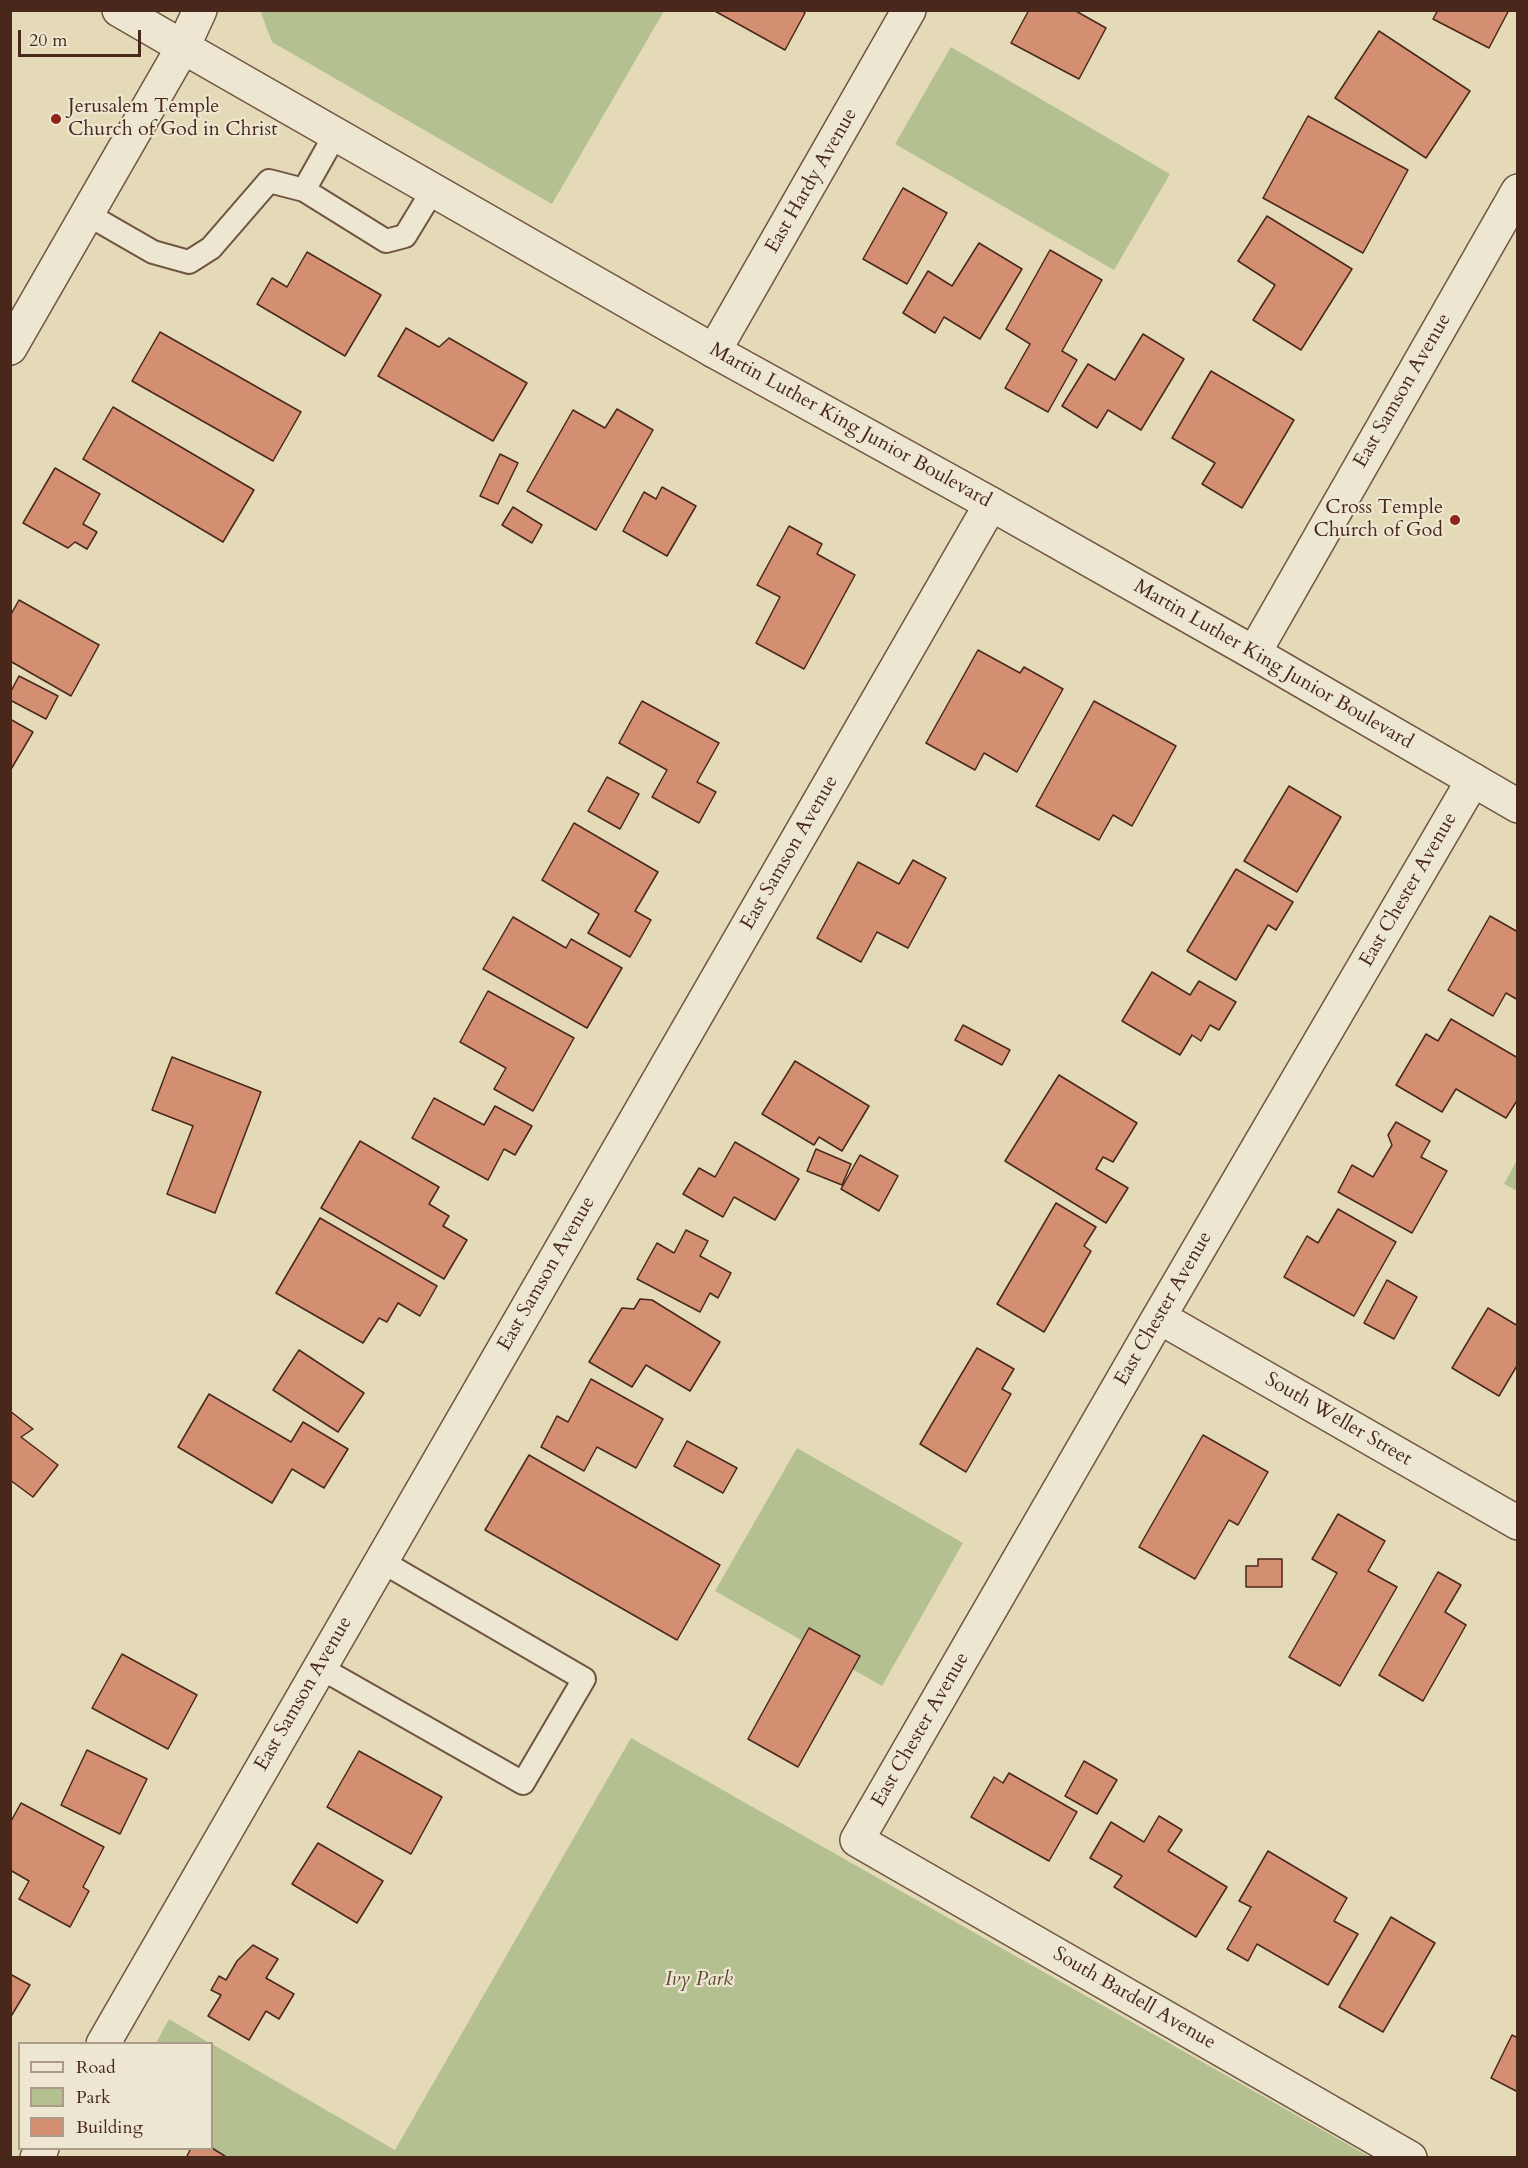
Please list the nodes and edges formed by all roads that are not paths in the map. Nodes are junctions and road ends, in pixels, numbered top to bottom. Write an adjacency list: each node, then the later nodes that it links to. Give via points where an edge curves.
1 (119, 10): 4 (street, Martin Luther King Junior Boulevard)
2 (200, 10): 4 (street)
3 (909, 10): 11 (street, East Hardy Avenue)
4 (183, 47): 5 (street, Martin Luther King Junior Boulevard); 9 (street)
5 (335, 135): 6 (lane); 7 (street, Martin Luther King Junior Boulevard)
6 (304, 190): 7 (lane, via 386,241 405,236); 9 (lane, via 268,181 211,248 189,262 153,252)
7 (433, 190): 11 (street, Martin Luther King Junior Boulevard)
8 (1518, 191): 13 (street, East Samson Avenue)
9 (87, 214): 10 (street)
10 (10, 348)
11 (714, 351): 12 (street, Martin Luther King Junior Boulevard)
12 (991, 504): 13 (street, Martin Luther King Junior Boulevard); 18 (street, East Samson Avenue)
13 (1254, 653): 14 (street, Martin Luther King Junior Boulevard)
14 (1473, 780): 15 (street, Martin Luther King Junior Boulevard); 16 (street, East Chester Avenue)
15 (1518, 806)
16 (1159, 1317): 17 (street, South Weller Street); 20 (street, East Chester Avenue)
17 (1518, 1522)
18 (381, 1562): 19 (street, East Samson Avenue); 19 (lane, via 584,1679 524,1783)
19 (319, 1667): 21 (street, East Samson Avenue)
20 (857, 1840): 22 (street, South Bardell Avenue)
21 (104, 2042)
22 (1410, 2157)

